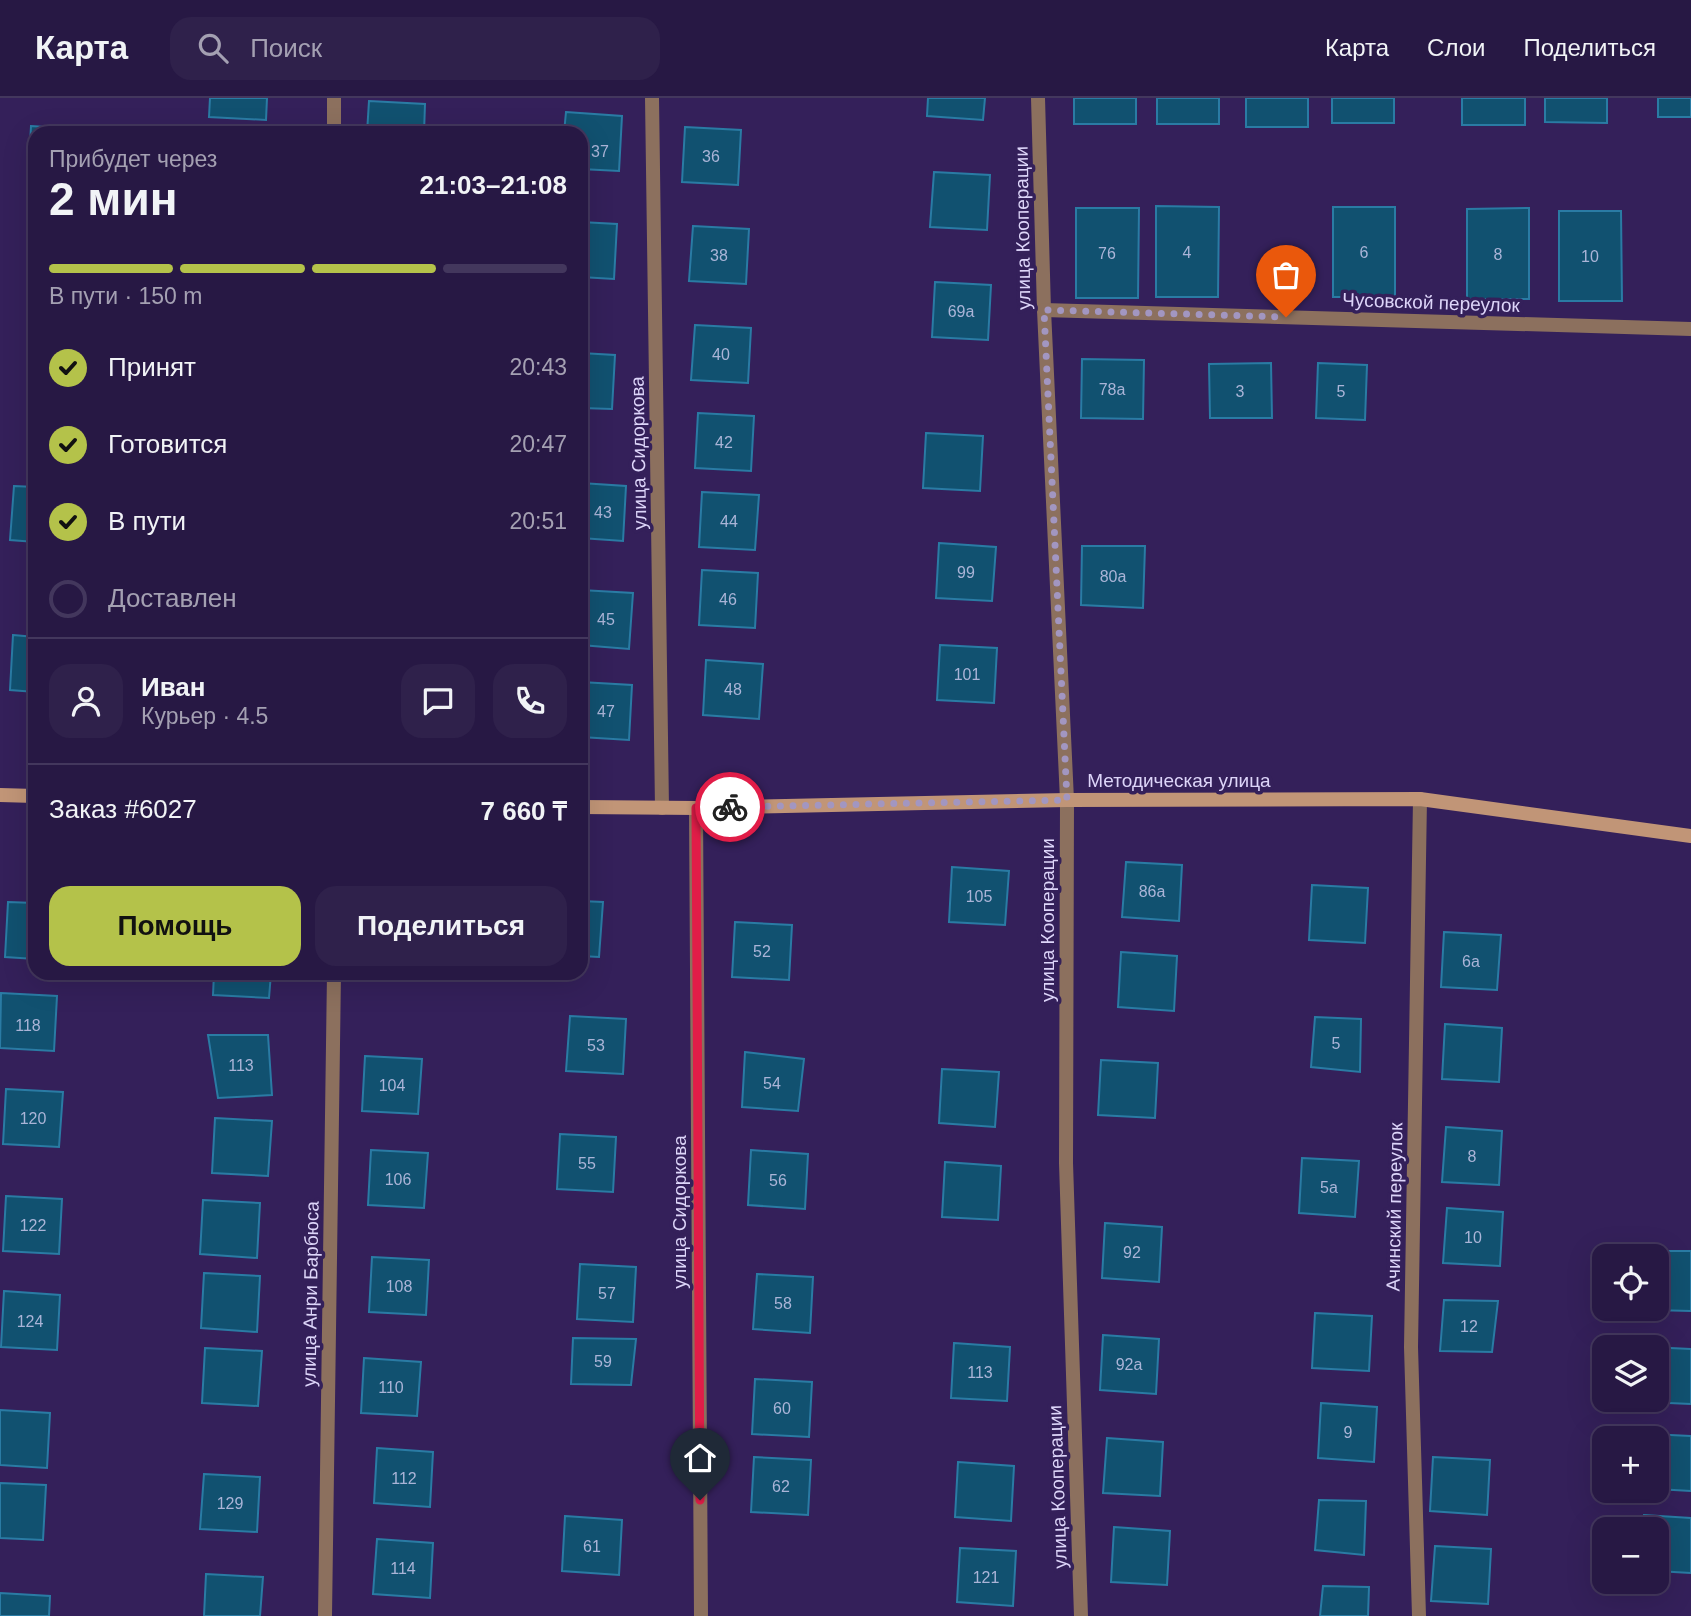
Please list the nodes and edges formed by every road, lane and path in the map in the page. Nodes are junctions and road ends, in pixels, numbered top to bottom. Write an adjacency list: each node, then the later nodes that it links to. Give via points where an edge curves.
1 (334, 98): 4 (street)
2 (652, 98): 12 (street, улица Сидоркова)
3 (1038, 98): 5 (street, улица Кооперации)
4 (334, 126)
5 (1044, 310): 6 (street, Чусовской переулок); 10 (street, улица Кооперации)
6 (1691, 329)
7 (0, 796): 8 (main road)
8 (28, 796)
9 (1420, 799): 10 (main road, Методическая улица); 14 (main road, Методическая улица); 19 (street, Ачинский переулок, via 1411,1347)
10 (1067, 800): 13 (main road, Методическая улица); 18 (street, улица Кооперации, via 1066,1164)
11 (588, 807): 12 (main road, Методическая улица)
12 (662, 808): 13 (main road, Методическая улица)
13 (696, 808): 17 (street, улица Сидоркова)
14 (1691, 836)
15 (334, 980): 16 (street, улица Анри Барбюса)
16 (325, 1616)
17 (701, 1616)
18 (1081, 1616)
19 (1419, 1616)

